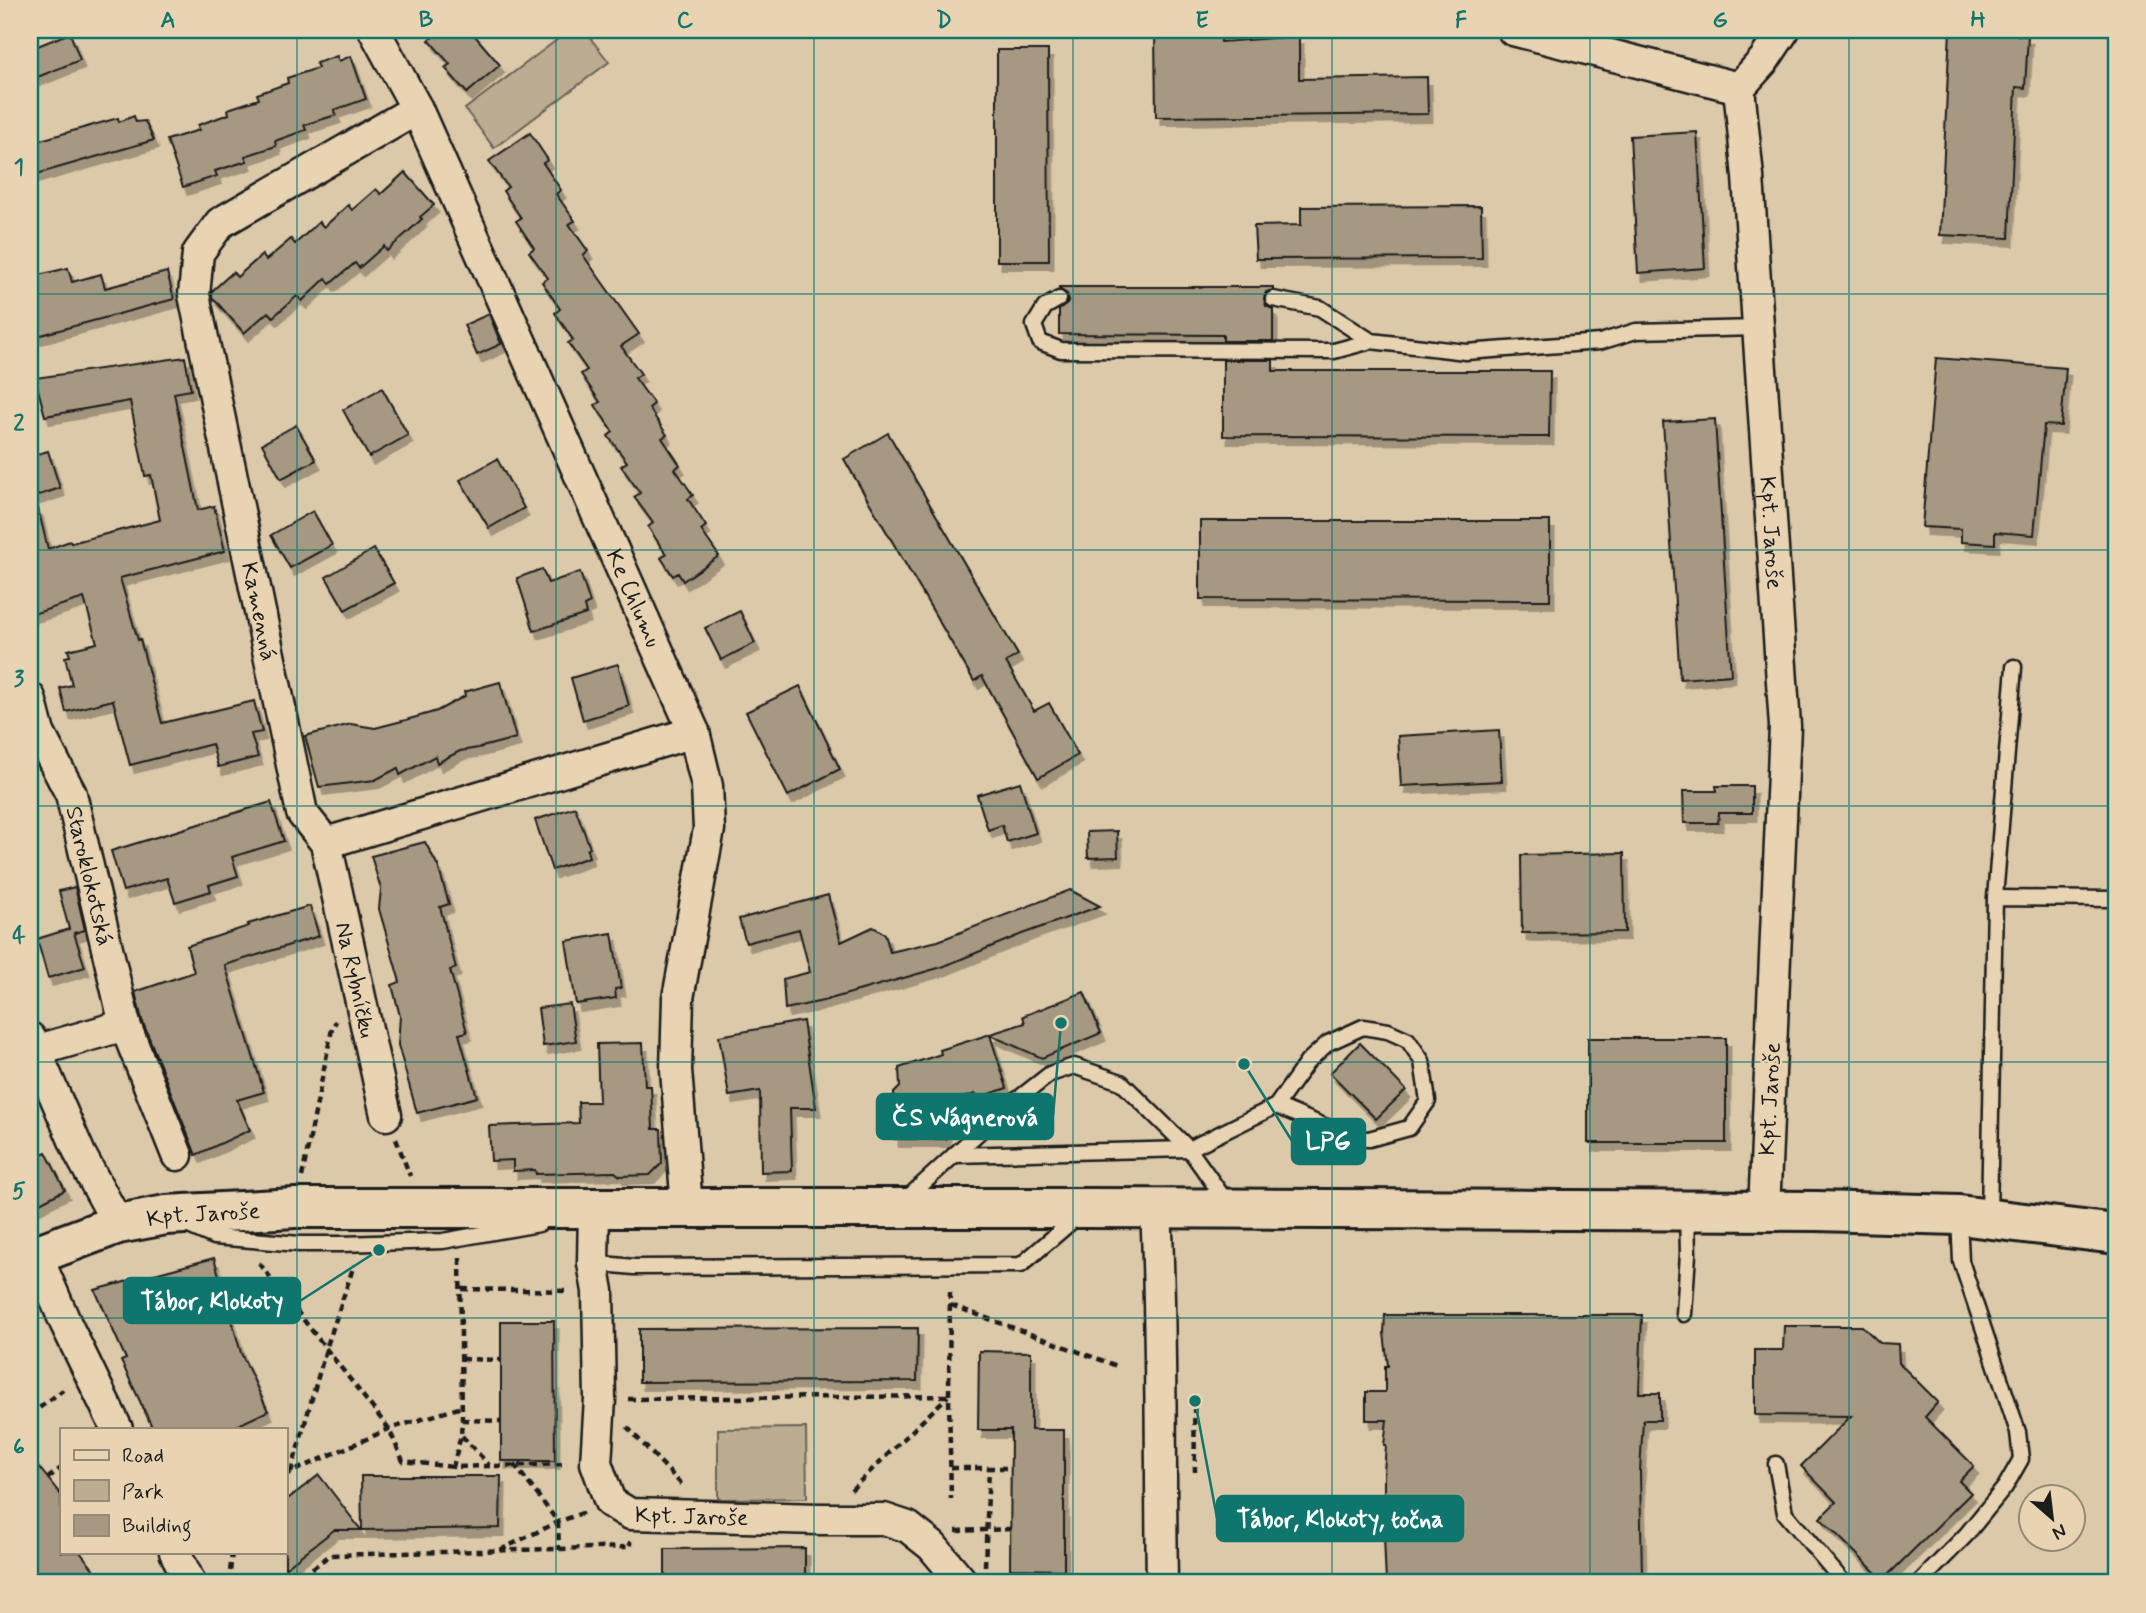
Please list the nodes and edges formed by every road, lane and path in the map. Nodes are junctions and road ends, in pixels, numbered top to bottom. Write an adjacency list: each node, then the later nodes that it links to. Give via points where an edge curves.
1 (374, 30): 5 (street, Ke Chlumu)
2 (1513, 30): 4 (street)
3 (1784, 30): 4 (street)
4 (1740, 88): 8 (street, Kpt. Jaroše)
5 (417, 109): 12 (street, Ke Chlumu); 14 (street, Kamenná, via 220,223 198,253 194,295 302,813)
6 (1059, 299): 9 (lane, via 1045,307 1034,325 1040,342 1061,350 1334,351)
7 (1273, 299): 9 (lane, via 1320,308)
8 (1758, 328): 9 (lane, via 1636,331 1600,342 1466,352); 33 (street, Kpt. Jaroše, via 1785,726)
9 (1371, 341)
10 (2014, 667): 15 (lane)
11 (30, 698): 13 (street, Staroklokotská)
12 (694, 732): 14 (street); 25 (street, Ke Chlumu, via 707,786 709,829 678,998 676,1070)
13 (35, 734): 18 (street, Staroklokotská, via 71,794)
14 (326, 843): 17 (street, Na Rybníčku)
15 (1995, 898): 16 (lane); 36 (lane)
16 (2116, 899)
17 (356, 976): 21 (street, Na Rybníčku); 26 (path, via 332,1029)
18 (125, 1025): 19 (street); 23 (street, Staroklokotská)
19 (33, 1044): 37 (street, via 80,1154)
20 (1276, 1106): 20 (lane, via 1353,1138 1370,1139 1409,1128 1428,1101 1422,1061 1408,1040 1363,1027 1328,1043 1308,1061); 22 (lane)
21 (386, 1115): 32 (path)
22 (1189, 1149): 24 (lane); 24 (lane, via 1121,1082 1074,1066 1050,1074); 31 (lane)
23 (177, 1155)
24 (954, 1155): 28 (lane)
25 (687, 1207): 27 (street, Kpt. Jaroše); 28 (street, Kpt. Jaroše)
26 (295, 1208): 32 (street, Kpt. Jaroše); 35 (street, Kpt. Jaroše)
27 (594, 1208): 32 (street, Kpt. Jaroše); 35 (lane, via 462,1239 340,1244 214,1237); 43 (street, Kpt. Jaroše)
28 (897, 1208): 29 (street, Kpt. Jaroše)
29 (1087, 1208): 30 (street, Kpt. Jaroše); 43 (lane, via 1021,1265 634,1267)
30 (1156, 1208): 31 (street, Kpt. Jaroše); 94 (street)
31 (1230, 1208): 34 (street, Kpt. Jaroše)
32 (423, 1209)
33 (1764, 1211): 34 (street, Kpt. Jaroše); 36 (street, Kpt. Jaroše)
34 (1688, 1212): 48 (lane)
35 (166, 1215): 37 (street, Kpt. Jaroše)
36 (1974, 1217): 38 (street, Kpt. Jaroše); 96 (lane, via 1961,1262 2018,1432 2021,1458 2005,1487 1966,1535)
37 (118, 1224): 41 (street, Kpt. Jaroše)
38 (2112, 1234)
39 (460, 1247): 44 (path)
40 (253, 1255): 49 (path)
41 (33, 1256): 61 (street)
42 (354, 1263): 49 (path)
43 (593, 1263): 56 (street, Kpt. Jaroše, via 598,1291)
44 (462, 1289): 45 (path); 50 (path)
45 (574, 1291)
46 (950, 1292): 47 (path)
47 (951, 1305): 52 (path); 55 (path)
48 (1684, 1314)
49 (326, 1349): 62 (path); 74 (path)
50 (462, 1359): 51 (path); 57 (path)
51 (501, 1360)
52 (1121, 1367)
53 (63, 1390): 58 (path)
54 (1194, 1394): 73 (path)
55 (949, 1396): 56 (path); 69 (path); 76 (path)
56 (600, 1399): 64 (street, Kpt. Jaroše); 79 (path)
57 (462, 1407): 59 (path); 62 (path)
58 (30, 1415)
59 (462, 1420): 60 (path); 63 (path)
60 (501, 1421)
61 (117, 1428)
62 (389, 1429): 68 (path, via 403,1461); 74 (path)
63 (461, 1435): 67 (path); 68 (path)
64 (596, 1463): 65 (path); 78 (street, Kpt. Jaroše)
65 (514, 1464): 67 (path); 80 (path)
66 (1776, 1464): 95 (lane, via 1785,1513)
67 (490, 1466): 68 (path)
68 (453, 1467)
69 (951, 1468): 70 (path); 77 (path)
70 (989, 1468): 71 (path); 82 (path)
71 (1011, 1468)
72 (60, 1469): 75 (path)
73 (1195, 1472)
74 (288, 1473)
75 (47, 1478)
76 (852, 1489)
77 (951, 1499)
78 (620, 1508): 79 (street, Kpt. Jaroše); 80 (path); 84 (path, via 630,1547)
79 (711, 1516): 89 (street, Kpt. Jaroše, via 884,1519 908,1527)
80 (558, 1522): 84 (path); 85 (path)
81 (1011, 1529): 82 (path)
82 (986, 1530): 83 (path); 89 (path)
83 (952, 1531)
84 (559, 1550): 85 (path)
85 (496, 1552): 93 (path, via 330,1555)
86 (176, 1554): 91 (street)
87 (232, 1554): 92 (path)
88 (153, 1572): 90 (path)
89 (974, 1576)
90 (138, 1583)
91 (190, 1583)
92 (229, 1583)
93 (293, 1583)
94 (1162, 1583)
95 (1844, 1583)
96 (1919, 1583)

